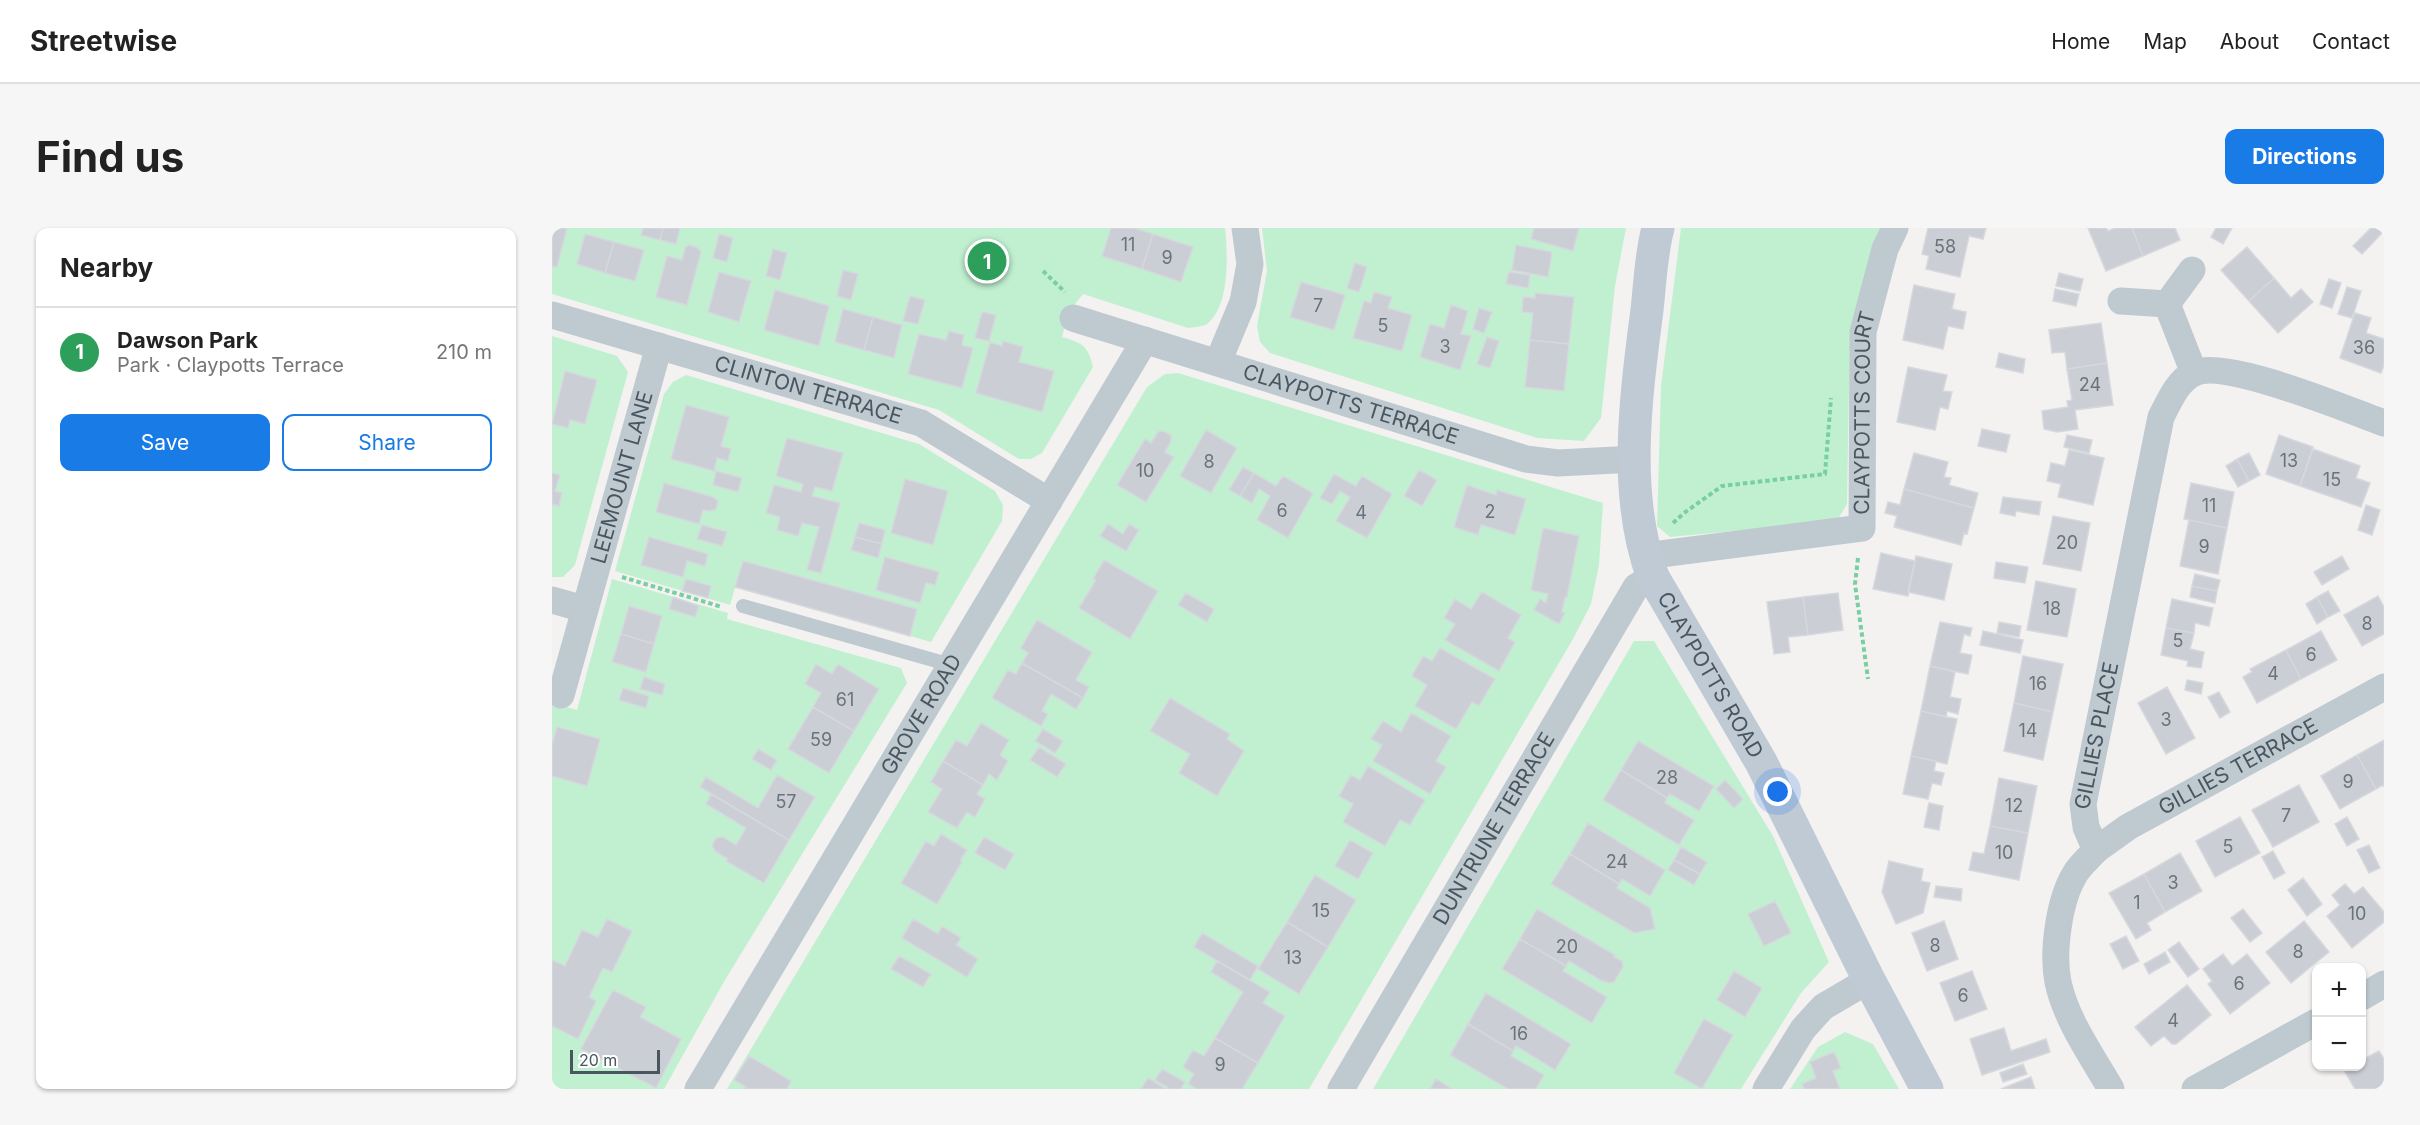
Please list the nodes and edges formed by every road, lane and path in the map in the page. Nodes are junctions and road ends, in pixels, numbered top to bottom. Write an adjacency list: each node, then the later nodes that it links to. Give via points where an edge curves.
1 (1245, 228): 11 (street, via 1250,264 1243,302)
2 (1658, 228): 14 (main road, CLAYPOTTS ROAD, via 1639,370)
3 (1895, 228): 18 (street, CLAYPOTTS COURT, via 1884,249 1863,332)
4 (2192, 270): 6 (street)
5 (2121, 301): 6 (street)
6 (2167, 304): 12 (street)
7 (552, 315): 10 (street, CLINTON TERRACE)
8 (1073, 318): 9 (street, CLAYPOTTS TERRACE)
9 (1145, 340): 11 (street, CLAYPOTTS TERRACE); 16 (street, GROVE ROAD)
10 (659, 346): 16 (street, CLINTON TERRACE, via 921,423); 20 (street, LEEMOUNT LANE)
11 (1218, 362): 14 (street, CLAYPOTTS TERRACE, via 1526,459 1558,463)
12 (2194, 373): 13 (street, via 2217,369 2243,373); 28 (street, GILLIES PLACE, via 2175,390 2161,417 2156,441 2083,804 2086,827)
13 (2384, 423)
14 (1635, 459): 19 (main road, CLAYPOTTS ROAD, via 1635,507)
15 (1825, 474): 17 (path, via 1722,486)
16 (1049, 501): 24 (street, GROVE ROAD)
17 (1671, 526)
18 (1862, 528): 19 (street, CLAYPOTTS COURT); 25 (path, via 1855,584)
19 (1649, 566): 29 (main road, CLAYPOTTS ROAD, via 1761,762); 34 (street, DUNTRUNE TERRACE)
20 (596, 570): 22 (path, via 729,609); 23 (street, LEEMOUNT LANE)
21 (552, 600): 23 (street)
22 (743, 606): 24 (lane)
23 (584, 609): 27 (street, LEEMOUNT LANE)
24 (951, 665): 33 (street, GROVE ROAD)
25 (1868, 679)
26 (2384, 687): 28 (street, GILLIES TERRACE, via 2128,827)
27 (561, 695)
28 (2096, 850): 37 (street, via 2075,873 2064,903 2056,940 2058,982 2071,1019)
29 (1869, 980): 35 (street, via 1823,1007 1803,1029); 36 (main road, CLAYPOTTS ROAD)
30 (2384, 984): 31 (street)
31 (2366, 994)
32 (2312, 1024): 38 (street)
33 (698, 1089)
34 (1341, 1089)
35 (1766, 1089)
36 (1927, 1089)
37 (2111, 1089)
38 (2195, 1089)

